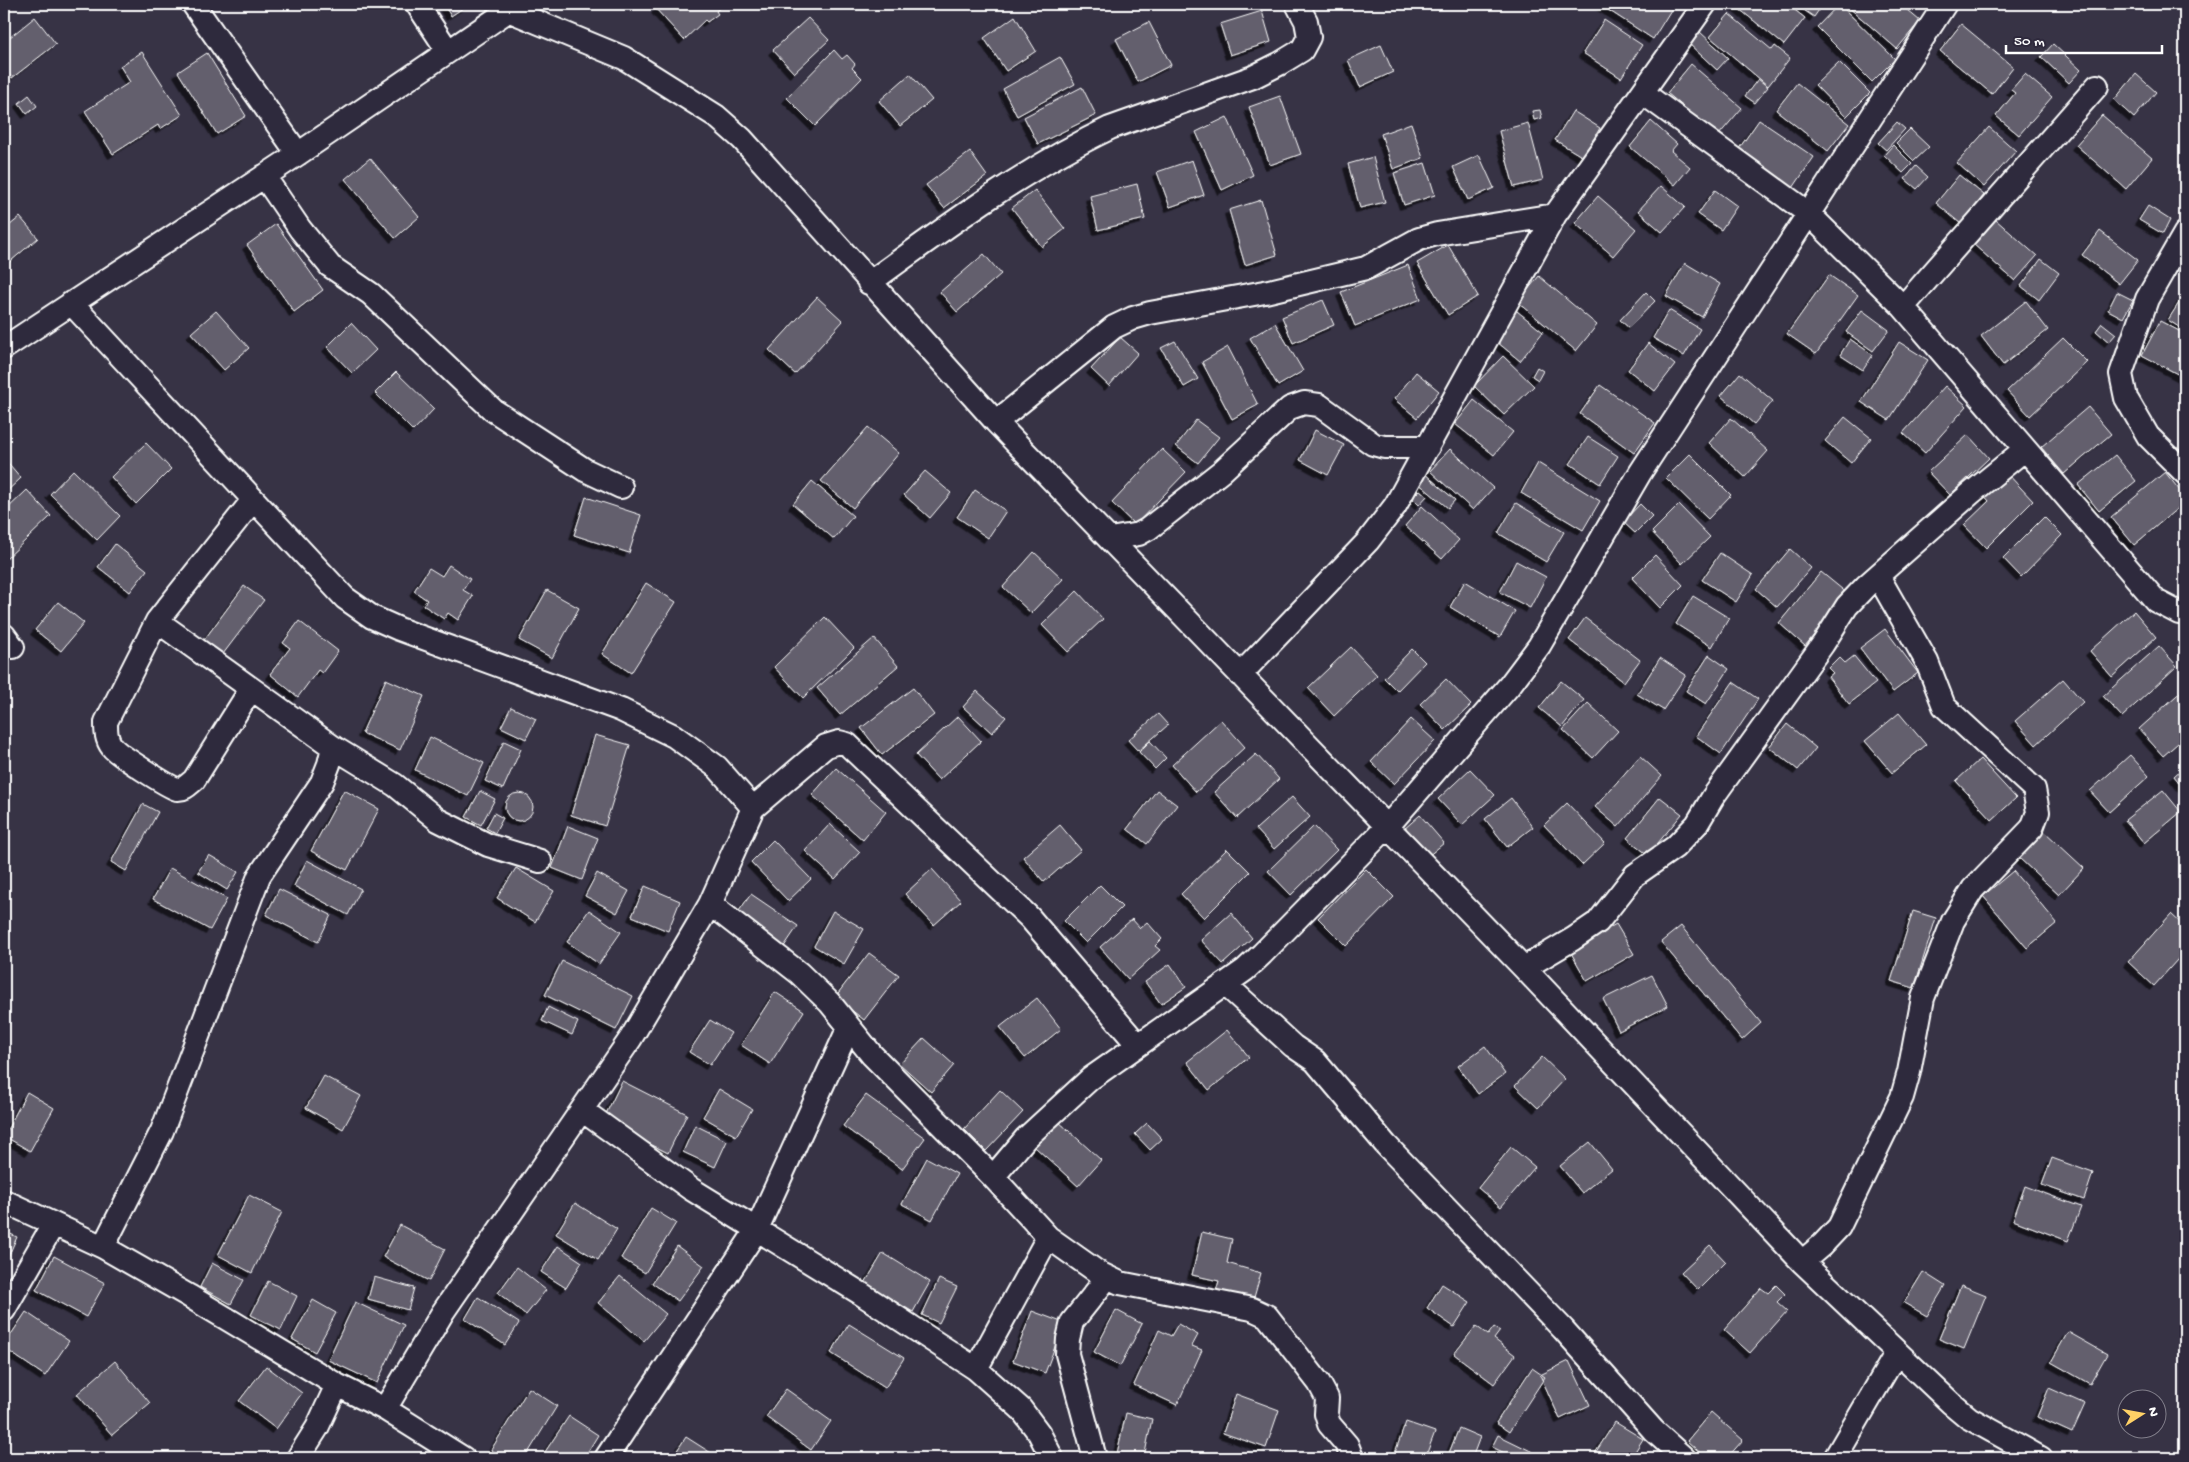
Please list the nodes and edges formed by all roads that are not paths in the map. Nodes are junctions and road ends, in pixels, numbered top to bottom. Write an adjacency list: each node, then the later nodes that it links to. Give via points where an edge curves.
1 (193, 4): 10 (street)
2 (417, 4): 7 (street)
3 (1297, 4): 15 (street, via 1309,37 1302,50 1253,77 1092,136 949,224)
4 (1705, 4): 9 (street)
5 (1945, 4): 12 (street)
6 (513, 7): 7 (street); 15 (street, via 624,58 716,116 742,139)
7 (448, 51): 10 (street)
8 (2097, 86): 17 (street)
9 (1643, 93): 12 (street); 13 (street)
10 (298, 154): 11 (street)
11 (264, 176): 16 (street); 23 (street, via 330,266 371,294 493,410 564,457)
12 (1808, 213): 17 (street); 33 (street, via 1640,473 1539,646 1509,686)
13 (1555, 215): 19 (street, via 1437,234 1419,239 1366,268 1133,318 1114,327); 20 (street)
14 (2185, 233): 22 (street, via 2147,299 2121,374 2126,398 2148,436)
15 (869, 283): 19 (street)
16 (71, 303): 18 (street); 24 (street)
17 (1903, 307): 21 (street)
18 (4, 348)
19 (996, 422): 25 (street)
20 (1428, 447): 25 (street, via 1373,444 1318,405 1304,403 1290,408 1222,471 1148,529 1139,534); 29 (street, via 1395,506 1368,541)
21 (2024, 450): 26 (street); 27 (street, via 2156,600)
22 (2185, 473)
23 (621, 487)
24 (253, 500): 28 (street); 32 (street, via 345,598 372,617 621,710 674,736 717,767)
25 (1110, 539): 29 (street)
26 (1878, 576): 36 (street, via 1846,606 1823,644 1696,824 1675,847 1635,875 1598,922); 47 (street, via 1927,662 1944,706 2034,789 2038,812 2032,828 1973,889 1953,921 1923,998 1902,1098 1839,1226)
27 (2185, 614)
28 (157, 621): 30 (street); 30 (street, via 106,722 106,737 112,749 177,789 184,788 194,780)
29 (1240, 675): 33 (street)
30 (251, 690): 31 (street)
31 (333, 747): 34 (street, via 395,785 438,820 488,845); 46 (street, via 322,782 259,876 162,1130)
32 (753, 808): 35 (street); 39 (street, via 826,746 839,742 848,744 1030,918)
33 (1387, 827): 36 (street); 37 (street, via 1262,954)
34 (540, 861)
35 (710, 904): 38 (street, via 799,973); 40 (street, via 631,1038)
36 (1524, 968): 47 (street)
37 (1225, 984): 39 (street); 60 (street, via 1293,1046 1315,1061 1386,1145 1563,1329 1654,1431)
38 (849, 1027): 41 (street, via 872,1055); 44 (street)
39 (1137, 1044): 41 (street, via 1067,1098 1026,1138)
40 (582, 1110): 44 (street, via 691,1189); 53 (street, via 443,1312)
41 (993, 1177): 45 (street)
42 (4, 1201): 43 (street)
43 (53, 1225): 46 (street); 49 (street)
44 (756, 1231): 51 (street, via 860,1293); 56 (street)
45 (1048, 1237): 48 (street); 51 (street)
46 (103, 1247): 52 (street)
47 (1802, 1262): 50 (street)
48 (1107, 1278): 58 (street, via 1072,1322 1068,1339 1067,1354); 59 (street, via 1252,1309 1266,1316 1319,1383 1327,1398 1329,1424 1347,1445)
49 (4, 1310)
50 (1897, 1352): 61 (street); 62 (street, via 1969,1418)
51 (976, 1369): 57 (street, via 1021,1409)
52 (337, 1385): 53 (street); 54 (street, via 317,1428)
53 (385, 1409): 55 (street)
54 (298, 1458)
55 (463, 1458)
56 (606, 1458)
57 (1052, 1458)
58 (1095, 1458)
59 (1352, 1458)
60 (1684, 1458)
61 (1835, 1458)
62 (2041, 1458)

